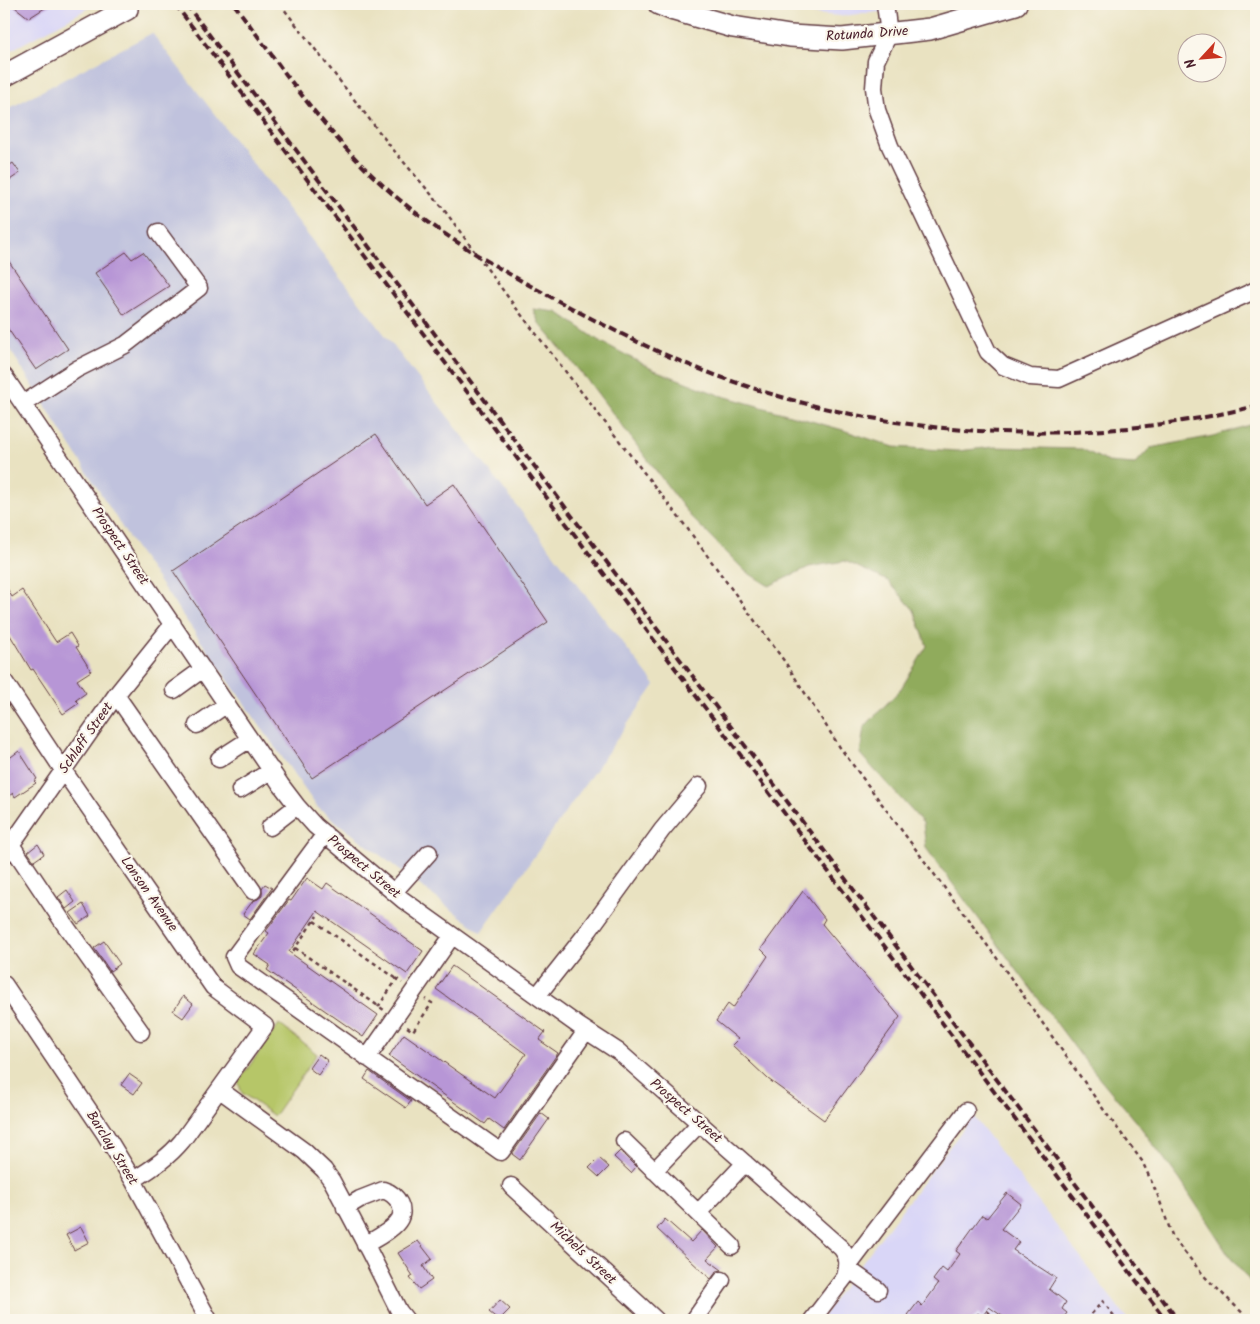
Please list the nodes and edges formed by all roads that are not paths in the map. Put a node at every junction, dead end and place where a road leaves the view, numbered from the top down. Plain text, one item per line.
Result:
1 (658, 4) edge
2 (886, 4) edge
3 (1016, 4) edge
4 (127, 10) dead end
5 (889, 34) junction
6 (4, 76) edge
7 (158, 232) dead end
8 (1256, 290) edge
9 (4, 376) edge
10 (23, 404) junction
11 (173, 624) junction
12 (203, 669) junction
13 (4, 681) edge
14 (174, 690) dead end
15 (116, 695) junction
16 (227, 704) junction
17 (197, 725) dead end
18 (250, 739) junction
19 (219, 759) dead end
20 (63, 770) junction
21 (272, 770) junction
22 (699, 786) dead end
23 (240, 790) dead end
24 (297, 806) junction
25 (270, 827) dead end
26 (325, 834) junction
27 (6, 845) edge
28 (429, 853) dead end
29 (253, 891) dead end
30 (394, 892) junction
31 (452, 936) junction
32 (4, 984) edge
33 (537, 996) junction
34 (586, 1031) junction
35 (141, 1032) dead end
36 (367, 1058) junction
37 (220, 1090) junction
38 (966, 1111) dead end
39 (700, 1124) junction
40 (624, 1141) dead end
41 (745, 1163) junction
42 (654, 1171) junction
43 (133, 1180) junction
44 (511, 1186) dead end
45 (345, 1208) junction
46 (698, 1213) junction
47 (365, 1244) junction
48 (732, 1246) dead end
49 (848, 1268) junction
50 (722, 1280) dead end
51 (878, 1290) dead end
52 (209, 1320) edge
53 (406, 1320) edge
54 (656, 1320) edge
55 (694, 1320) edge
56 (812, 1320) edge

1 - 5 main road, Rotunda Drive
2 - 5 street
3 - 5 main road, Rotunda Drive
4 - 6 main road
5 - 8 street
7 - 10 street
9 - 10 street, Prospect Street
10 - 11 street, Prospect Street
11 - 12 street, Prospect Street
11 - 15 street, Schlaff Street
12 - 14 street
12 - 16 street, Prospect Street
13 - 20 street, Lanson Avenue
15 - 20 street, Schlaff Street
15 - 29 street
16 - 17 street
16 - 18 street, Prospect Street
18 - 19 street
18 - 21 street, Prospect Street
20 - 27 street, Schlaff Street
20 - 37 street, Lanson Avenue
21 - 23 street
21 - 24 street, Prospect Street
22 - 33 street
24 - 25 street
24 - 26 street, Prospect Street
26 - 30 street, Prospect Street
26 - 36 street
27 - 35 street
28 - 30 street
30 - 31 street, Prospect Street
31 - 33 street, Prospect Street
31 - 36 street
32 - 43 street, Barclay Street
33 - 34 street, Prospect Street
34 - 36 street
34 - 39 street, Prospect Street
37 - 43 street, Lanson Avenue
37 - 45 street
38 - 49 street
39 - 41 street, Prospect Street
39 - 42 street
40 - 42 street
41 - 46 street
41 - 49 street, Prospect Street
42 - 46 street
43 - 52 street, Barclay Street
44 - 54 street, Michels Street
45 - 47 street
45 - 47 street
46 - 48 street
47 - 53 street
49 - 51 street
49 - 56 street
50 - 55 street

